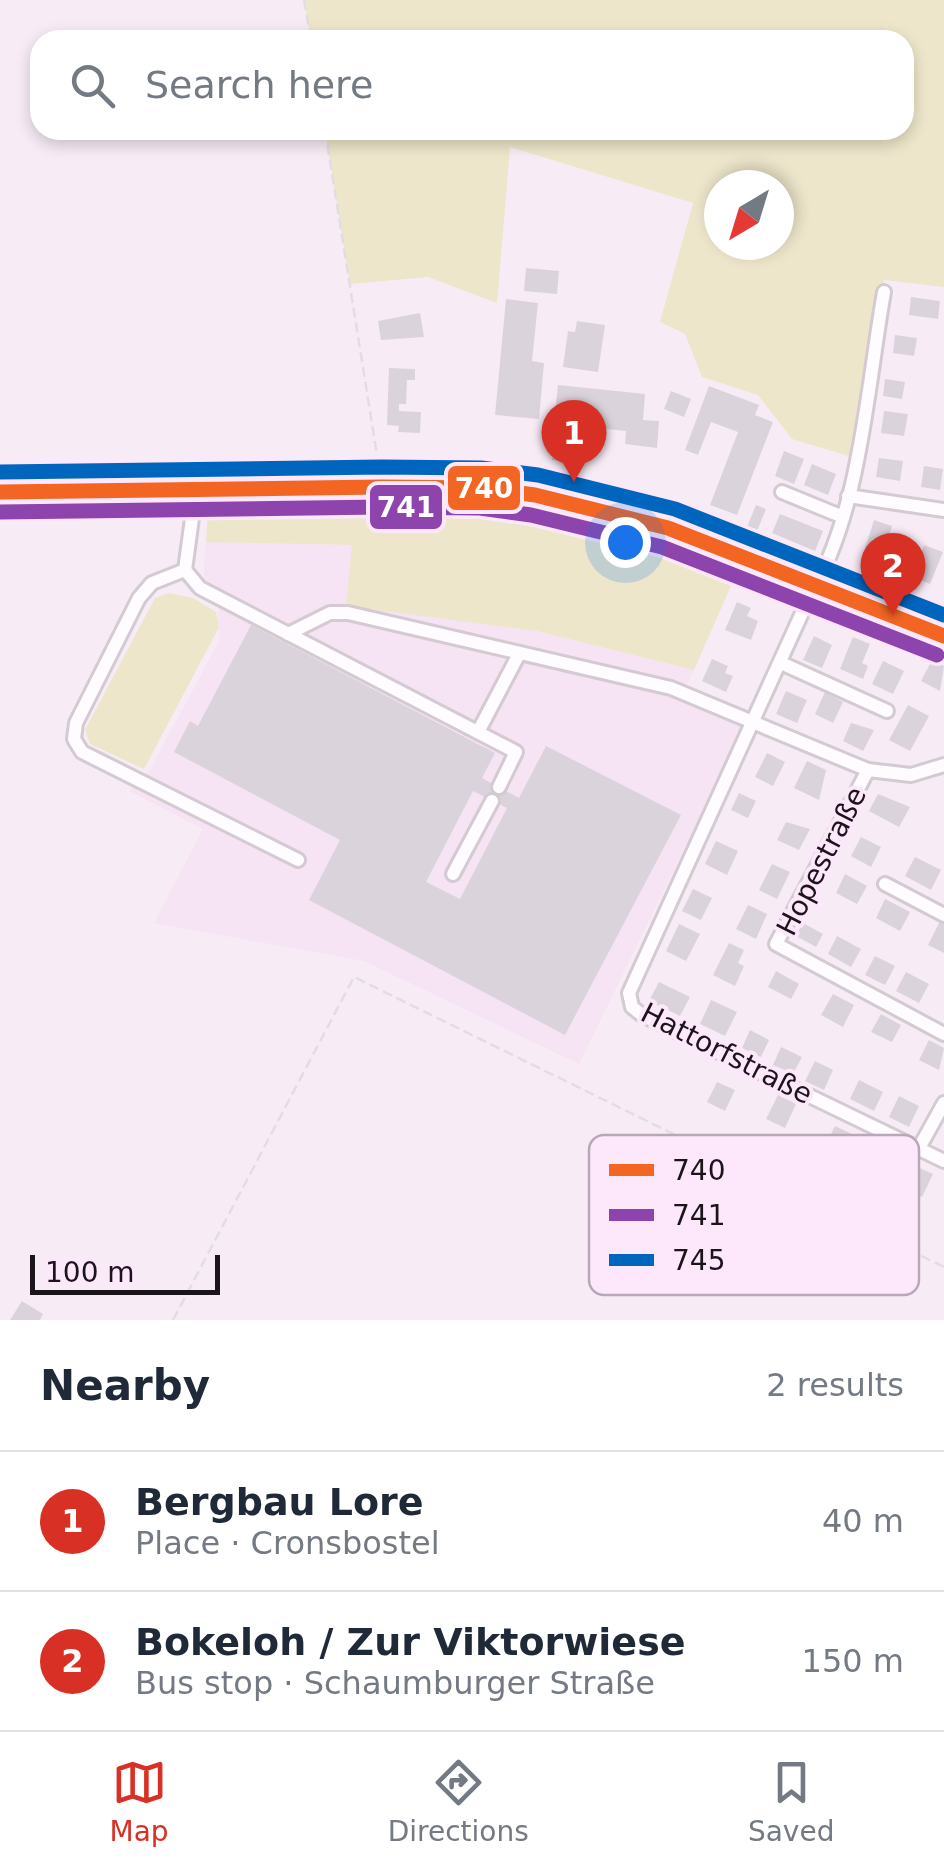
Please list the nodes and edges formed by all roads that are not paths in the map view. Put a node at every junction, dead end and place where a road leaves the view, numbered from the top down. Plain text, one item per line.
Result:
1 (884, 292) dead end
2 (196, 490) junction
3 (0, 492) edge
4 (782, 492) dead end
5 (848, 496) junction
6 (944, 511) edge
7 (843, 517) junction
8 (185, 570) junction
9 (817, 586) junction
10 (288, 634) junction
11 (944, 636) edge
12 (519, 654) junction
13 (781, 664) junction
14 (887, 711) dead end
15 (755, 722) junction
16 (478, 732) junction
17 (944, 765) edge
18 (868, 770) junction
19 (499, 787) dead end
20 (492, 800) dead end
21 (298, 860) dead end
22 (452, 874) dead end
23 (886, 884) dead end
24 (944, 915) edge
25 (944, 1034) edge
26 (944, 1102) edge
27 (893, 1135) edge
28 (919, 1148) joint
29 (944, 1161) edge

1 - 5 street, Hattorfstraße
2 - 3 street
2 - 8 street
2 - 9 street
4 - 7 street
5 - 6 street
5 - 7 street, Hattorfstraße
7 - 9 street, Hattorfstraße
8 - 10 street
8 - 21 street
9 - 11 street
9 - 13 street, Hattorfstraße
10 - 12 street
10 - 16 street
12 - 15 street
12 - 16 street
13 - 14 street
13 - 15 street, Hattorfstraße
15 - 18 street
15 - 27 street, Hattorfstraße
16 - 19 street
17 - 18 street
18 - 25 street, Hopestraße
20 - 22 street
23 - 24 street
26 - 28 street
28 - 29 street, Hattorfstraße

